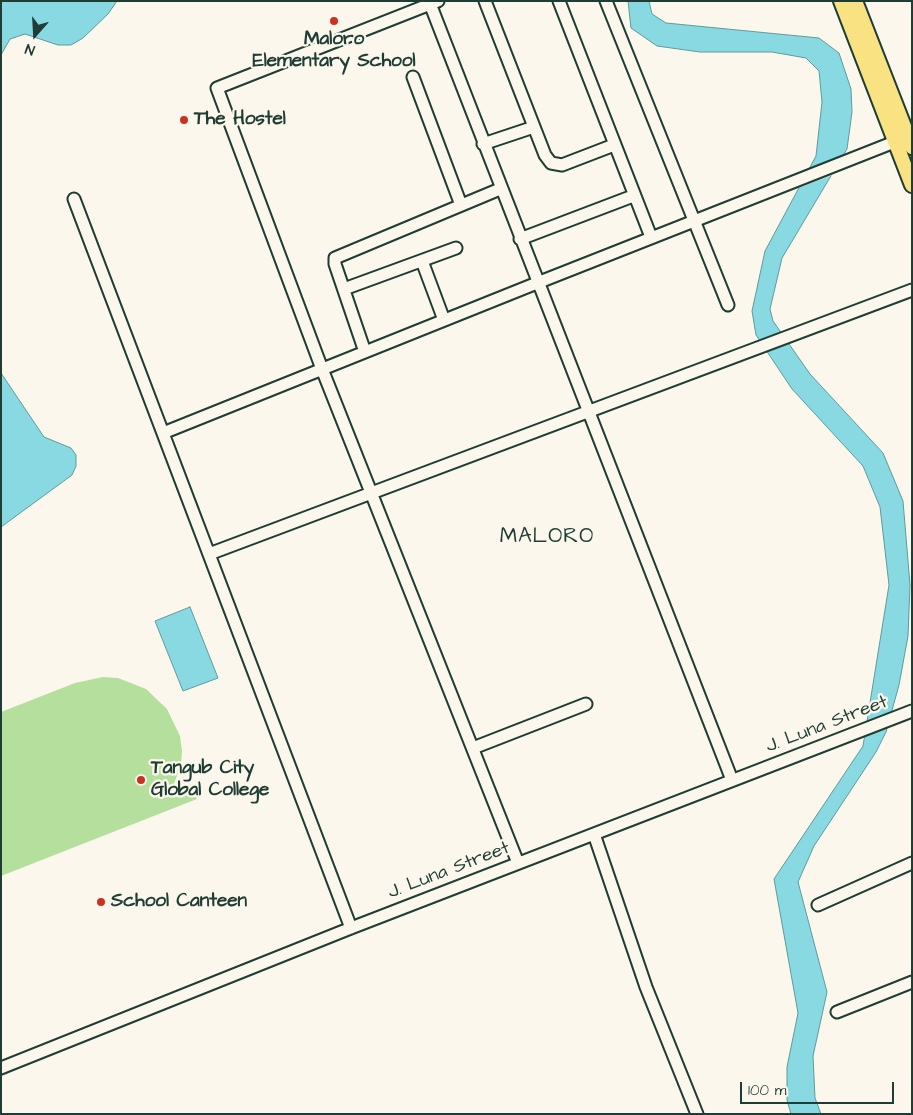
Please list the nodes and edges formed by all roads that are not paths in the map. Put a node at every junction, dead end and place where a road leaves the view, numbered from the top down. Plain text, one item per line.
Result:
1 (485, 1) edge
2 (560, 1) edge
3 (606, 1) edge
4 (841, 1) edge
5 (432, 2) edge
6 (854, 10) edge
7 (413, 77) dead end
8 (534, 127) junction
9 (907, 141) edge
10 (483, 144) junction
11 (614, 145) junction
12 (912, 185) edge
13 (500, 189) junction
14 (633, 196) junction
15 (74, 200) dead end
16 (461, 205) junction
17 (695, 220) junction
18 (651, 237) junction
19 (520, 239) junction
20 (456, 248) dead end
21 (422, 261) junction
22 (537, 282) junction
23 (344, 289) junction
24 (912, 290) edge
25 (728, 305) dead end
26 (444, 320) junction
27 (365, 352) junction
28 (322, 369) junction
29 (589, 412) junction
30 (163, 433) junction
31 (372, 493) junction
32 (208, 554) junction
33 (586, 704) dead end
34 (912, 711) edge
35 (473, 748) junction
36 (732, 780) junction
37 (594, 834) junction
38 (518, 863) junction
39 (912, 863) edge
40 (818, 904) dead end
41 (351, 928) junction
42 (912, 982) edge
43 (837, 1012) dead end
44 (1, 1068) edge
45 (697, 1114) edge

1 - 8 street
2 - 11 street
3 - 17 street
4 - 6 main road
5 - 10 street
5 - 28 street
6 - 9 main road
7 - 16 street
8 - 10 street
8 - 11 street
9 - 12 main road
9 - 17 street
10 - 13 street
11 - 14 street
13 - 16 street
13 - 19 street
14 - 18 street
14 - 19 street
15 - 30 street
16 - 23 street
17 - 18 street
17 - 25 street
18 - 22 street
19 - 22 street
20 - 21 street
21 - 23 street
21 - 26 street
22 - 26 street
22 - 29 street
23 - 27 street
24 - 29 street
26 - 27 street
27 - 28 street
28 - 30 street
28 - 31 street
29 - 31 street
29 - 36 street
30 - 32 street
31 - 32 street
31 - 35 street
32 - 41 street
33 - 35 street
34 - 36 street, J. Luna Street
35 - 38 street
36 - 37 street, J. Luna Street
37 - 38 street, J. Luna Street
37 - 45 street
38 - 41 street, J. Luna Street
39 - 40 street
41 - 44 street, J. Luna Street
42 - 43 street

